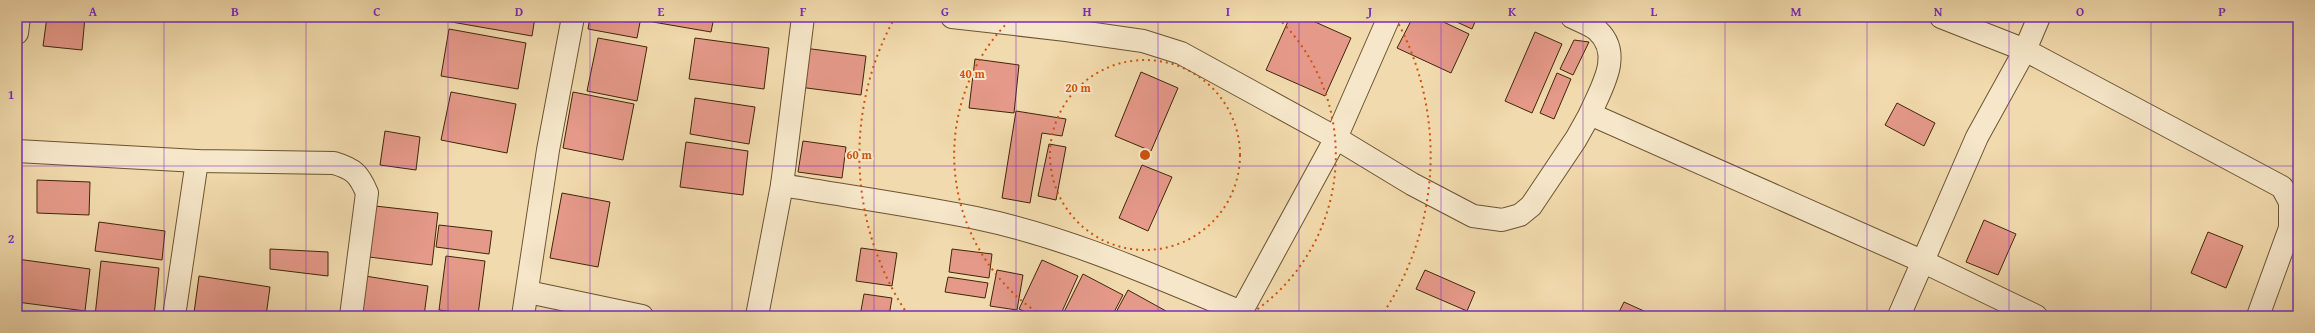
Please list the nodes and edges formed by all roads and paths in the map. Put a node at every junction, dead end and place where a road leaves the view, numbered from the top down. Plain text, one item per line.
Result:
1 (19, 17) edge
2 (573, 17) edge
3 (803, 17) edge
4 (952, 17) edge
5 (1389, 17) edge
6 (1572, 17) edge
7 (1942, 17) edge
8 (2040, 17) edge
9 (1067, 23) edge
10 (17, 33) edge
11 (2025, 50) junction
12 (1590, 114) junction
13 (1336, 138) junction
14 (17, 151) edge
15 (197, 161) junction
16 (782, 185) junction
17 (1924, 262) junction
18 (528, 292) junction
19 (1240, 314) edge
20 (174, 316) edge
21 (351, 316) edge
22 (523, 316) edge
23 (642, 316) edge
24 (757, 316) edge
25 (1899, 316) edge
26 (2036, 316) edge
27 (2258, 316) edge

1 - 10 street
2 - 18 street
3 - 16 street
4 - 9 street
5 - 13 street
6 - 12 street
7 - 11 street
8 - 11 street
9 - 13 street
11 - 17 street
11 - 27 street
12 - 13 street
12 - 17 street
13 - 19 street
14 - 15 street
15 - 20 street
15 - 21 street
16 - 19 street
16 - 24 street
17 - 25 street
17 - 26 street
18 - 22 street
18 - 23 street

